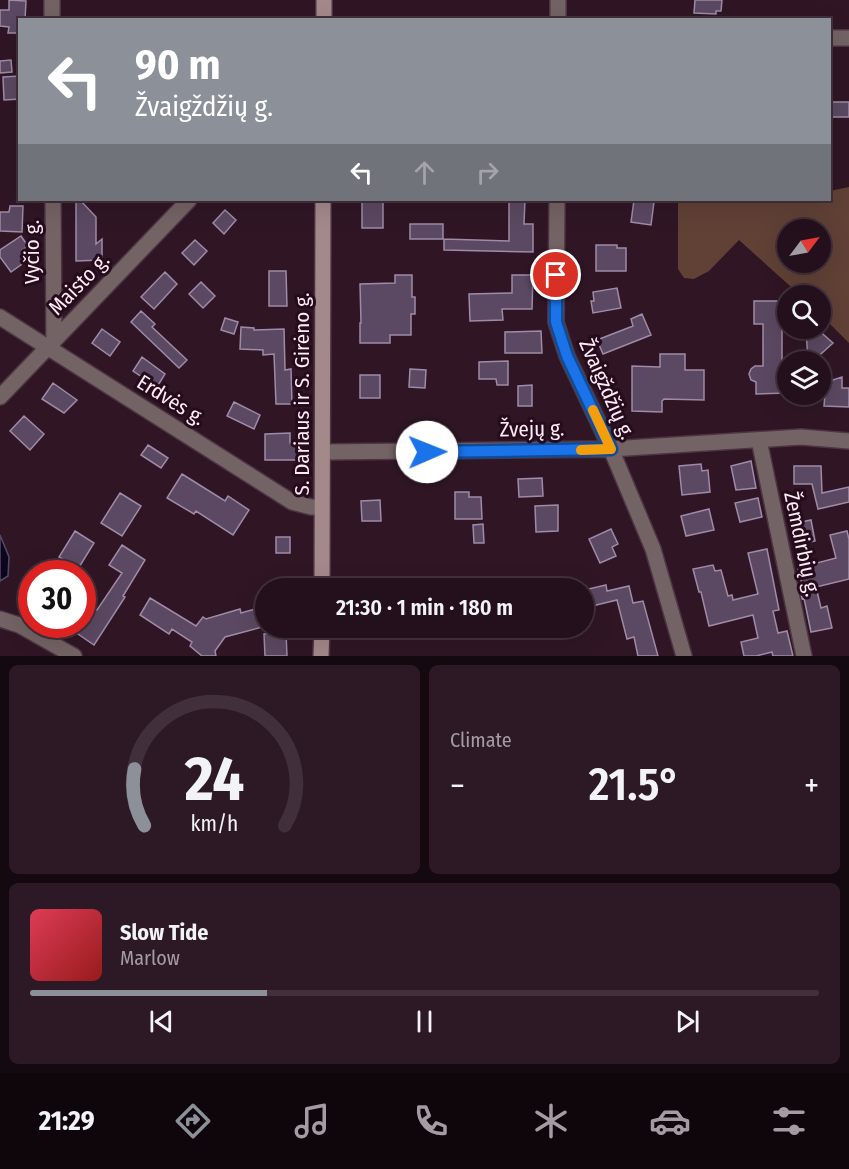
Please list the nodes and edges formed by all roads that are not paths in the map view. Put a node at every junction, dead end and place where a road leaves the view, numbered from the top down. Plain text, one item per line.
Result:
1 (52, 0) edge
2 (324, 0) edge
3 (558, 0) edge
4 (52, 18) edge
5 (324, 18) edge
6 (558, 18) edge
7 (831, 38) edge
8 (849, 38) edge
9 (53, 201) edge
10 (188, 201) edge
11 (323, 201) edge
12 (557, 201) edge
13 (0, 316) edge
14 (51, 344) junction
15 (0, 397) edge
16 (759, 440) junction
17 (849, 441) edge
18 (611, 449) junction
19 (323, 452) junction
20 (322, 507) junction
21 (322, 578) edge
22 (0, 619) edge
23 (321, 638) edge
24 (74, 656) edge
25 (321, 656) edge
26 (684, 656) edge
27 (804, 656) edge

1 - 4 street
2 - 5 street
3 - 6 street
7 - 8 street
9 - 14 street, Vyčio g.
10 - 14 street, Maisto g.
11 - 19 street, S. Dariaus ir S. Girėno g.
12 - 18 street, Žvaigždžių g.
13 - 14 street, Erdvės g.
14 - 15 street, Maisto g.
14 - 20 street, Erdvės g.
16 - 17 street, Žvejų g.
16 - 18 street, Žvejų g.
16 - 27 street, Žemdirbių g.
18 - 19 street, Žvejų g.
18 - 26 street, Žvaigždžių g.
19 - 20 street, S. Dariaus ir S. Girėno g.
20 - 21 street, S. Dariaus ir S. Girėno g.
22 - 24 street
23 - 25 street

